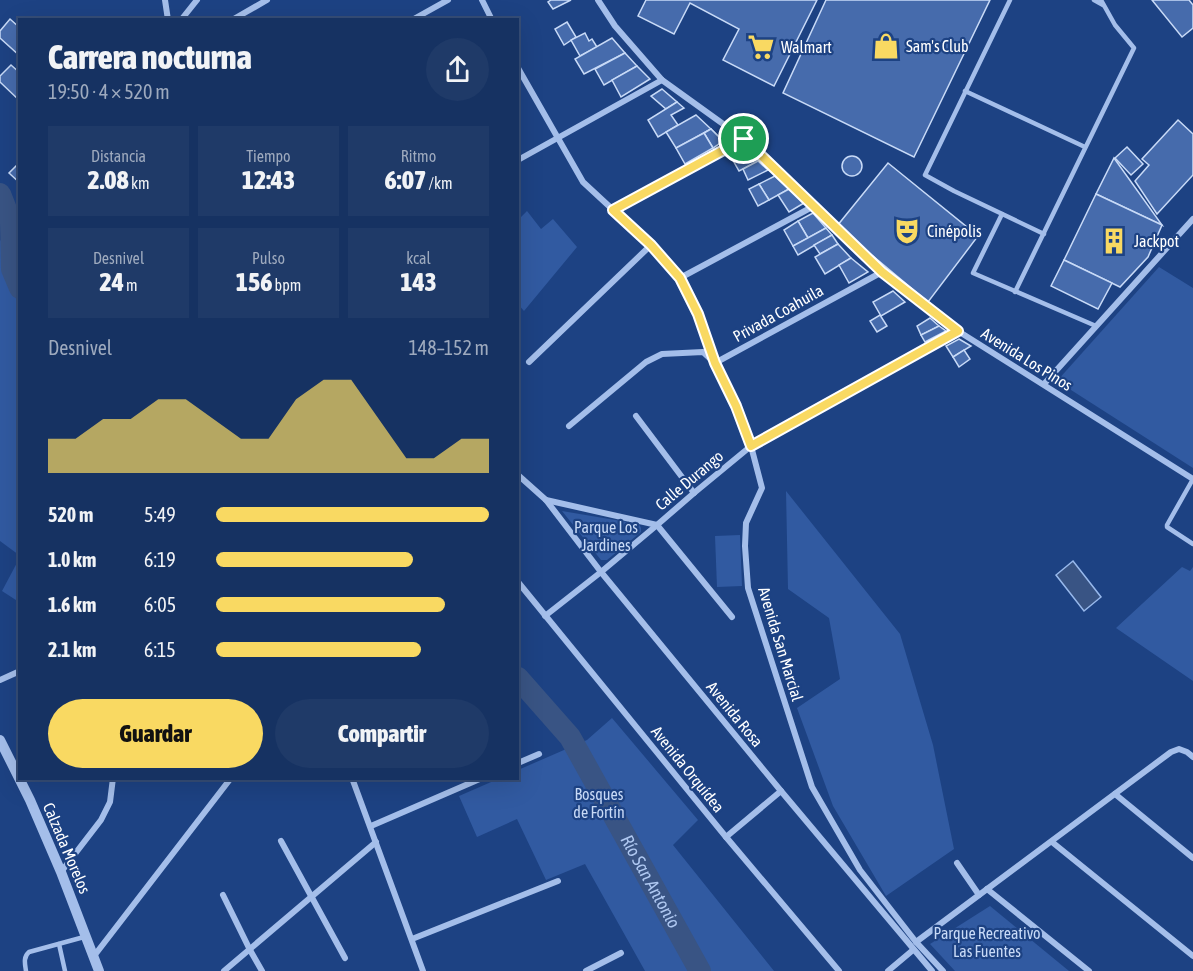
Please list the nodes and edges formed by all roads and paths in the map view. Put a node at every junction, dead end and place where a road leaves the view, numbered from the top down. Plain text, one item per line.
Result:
1 (165, 0) edge
2 (197, 0) edge
3 (267, 0) edge
4 (448, 0) edge
5 (482, 0) edge
6 (598, 0) edge
7 (1010, 0) edge
8 (1094, 0) edge
9 (1102, 2) edge
10 (168, 18) edge
11 (184, 18) edge
12 (236, 18) edge
13 (416, 18) edge
14 (491, 18) edge
15 (519, 70) edge
16 (662, 80) junction
17 (965, 91) junction
18 (558, 138) junction
19 (744, 139) junction
20 (1085, 147) junction
21 (519, 159) edge
22 (814, 206) junction
23 (613, 210) junction
24 (1002, 214) junction
25 (1193, 219) edge
26 (1044, 234) junction
27 (651, 245) junction
28 (882, 272) junction
29 (680, 278) junction
30 (1015, 292) junction
31 (1096, 327) junction
32 (958, 331) junction
33 (529, 362) dead end
34 (715, 363) junction
35 (1044, 384) junction
36 (636, 416) dead end
37 (569, 426) dead end
38 (751, 446) junction
39 (519, 476) edge
40 (1193, 479) edge
41 (694, 493) junction
42 (546, 500) junction
43 (657, 525) junction
44 (1193, 544) edge
45 (602, 572) junction
46 (519, 583) edge
47 (545, 616) junction
48 (732, 617) dead end
49 (18, 672) edge
50 (0, 680) edge
51 (0, 740) edge
52 (539, 754) dead end
53 (1193, 757) edge
54 (519, 763) edge
55 (18, 776) edge
56 (20, 780) edge
57 (113, 780) edge
58 (229, 780) edge
59 (353, 780) edge
60 (477, 780) edge
61 (781, 791) junction
62 (1115, 794) junction
63 (370, 826) junction
64 (726, 837) junction
65 (281, 841) dead end
66 (376, 842) junction
67 (1052, 842) junction
68 (1193, 858) edge
69 (957, 863) dead end
70 (61, 872) junction
71 (558, 880) dead end
72 (987, 889) junction
73 (223, 895) dead end
74 (979, 895) junction
75 (312, 896) junction
76 (87, 936) junction
77 (412, 939) junction
78 (916, 942) junction
79 (59, 944) junction
80 (250, 950) junction
81 (913, 950) junction
82 (621, 952) dead end
83 (94, 956) junction
84 (1193, 956) edge
85 (345, 958) dead end
86 (26, 971) edge
87 (65, 971) edge
88 (98, 971) edge
89 (224, 971) edge
90 (261, 971) edge
91 (423, 971) edge
92 (586, 971) edge
93 (839, 971) edge
94 (888, 971) edge
95 (932, 971) edge
96 (943, 971) edge
97 (1089, 971) edge

1 - 10 street
2 - 11 street
3 - 12 street
4 - 13 street
5 - 14 street
6 - 16 street, Avenida Los Pinos
7 - 17 lane
8 - 9 lane
9 - 20 lane
15 - 18 street, Avenida San Marcial
16 - 18 street
16 - 19 street, Avenida Los Pinos
17 - 20 lane
17 - 24 lane
18 - 21 street
18 - 23 street, Avenida San Marcial
19 - 22 street, Avenida Los Pinos
19 - 23 street
20 - 26 lane
22 - 28 street, Avenida Los Pinos
22 - 29 street
23 - 27 street, Avenida San Marcial
24 - 26 lane
24 - 30 lane
25 - 31 street
26 - 30 lane
27 - 29 street, Avenida San Marcial
27 - 33 street
28 - 32 street, Avenida Los Pinos
28 - 34 street, Privada Coahuila
29 - 34 street, Avenida San Marcial
30 - 31 lane
31 - 35 street
32 - 35 street, Avenida Los Pinos
32 - 38 street, Calle Durango
34 - 37 street
34 - 38 street, Avenida San Marcial
35 - 40 street, Avenida Los Pinos
36 - 41 street
38 - 41 street, Calle Durango
38 - 78 street, Avenida San Marcial
39 - 42 street, Avenida Rosa
40 - 44 lane
41 - 43 street, Calle Durango
42 - 43 street
42 - 45 street, Avenida Rosa
43 - 45 street, Calle Durango
43 - 48 street
45 - 47 street, Calle Durango
45 - 61 street, Avenida Rosa
46 - 47 street, Avenida Orquídea
47 - 64 street, Avenida Orquídea
49 - 50 street
51 - 55 street, Calzada Morelos
52 - 54 street
53 - 62 street
56 - 70 street, Calzada Morelos
57 - 70 street
58 - 83 street
59 - 63 street
60 - 63 street
61 - 64 street
61 - 81 street, Avenida Rosa
62 - 67 street
62 - 68 street
63 - 66 street
64 - 93 street, Avenida Orquídea
65 - 75 street
66 - 75 street
66 - 77 street
67 - 72 street
67 - 84 street
69 - 74 street
70 - 76 street, Calzada Morelos
71 - 77 street
72 - 74 street
72 - 97 street
73 - 80 street
74 - 78 street
75 - 80 street
75 - 85 street
76 - 79 lane
76 - 83 street, Calzada Morelos
77 - 91 street
78 - 96 street, Avenida San Marcial
79 - 86 lane
79 - 87 lane
80 - 89 street
80 - 90 street
81 - 94 street
81 - 95 street, Avenida Rosa
82 - 92 street
83 - 88 street, Calzada Morelos

